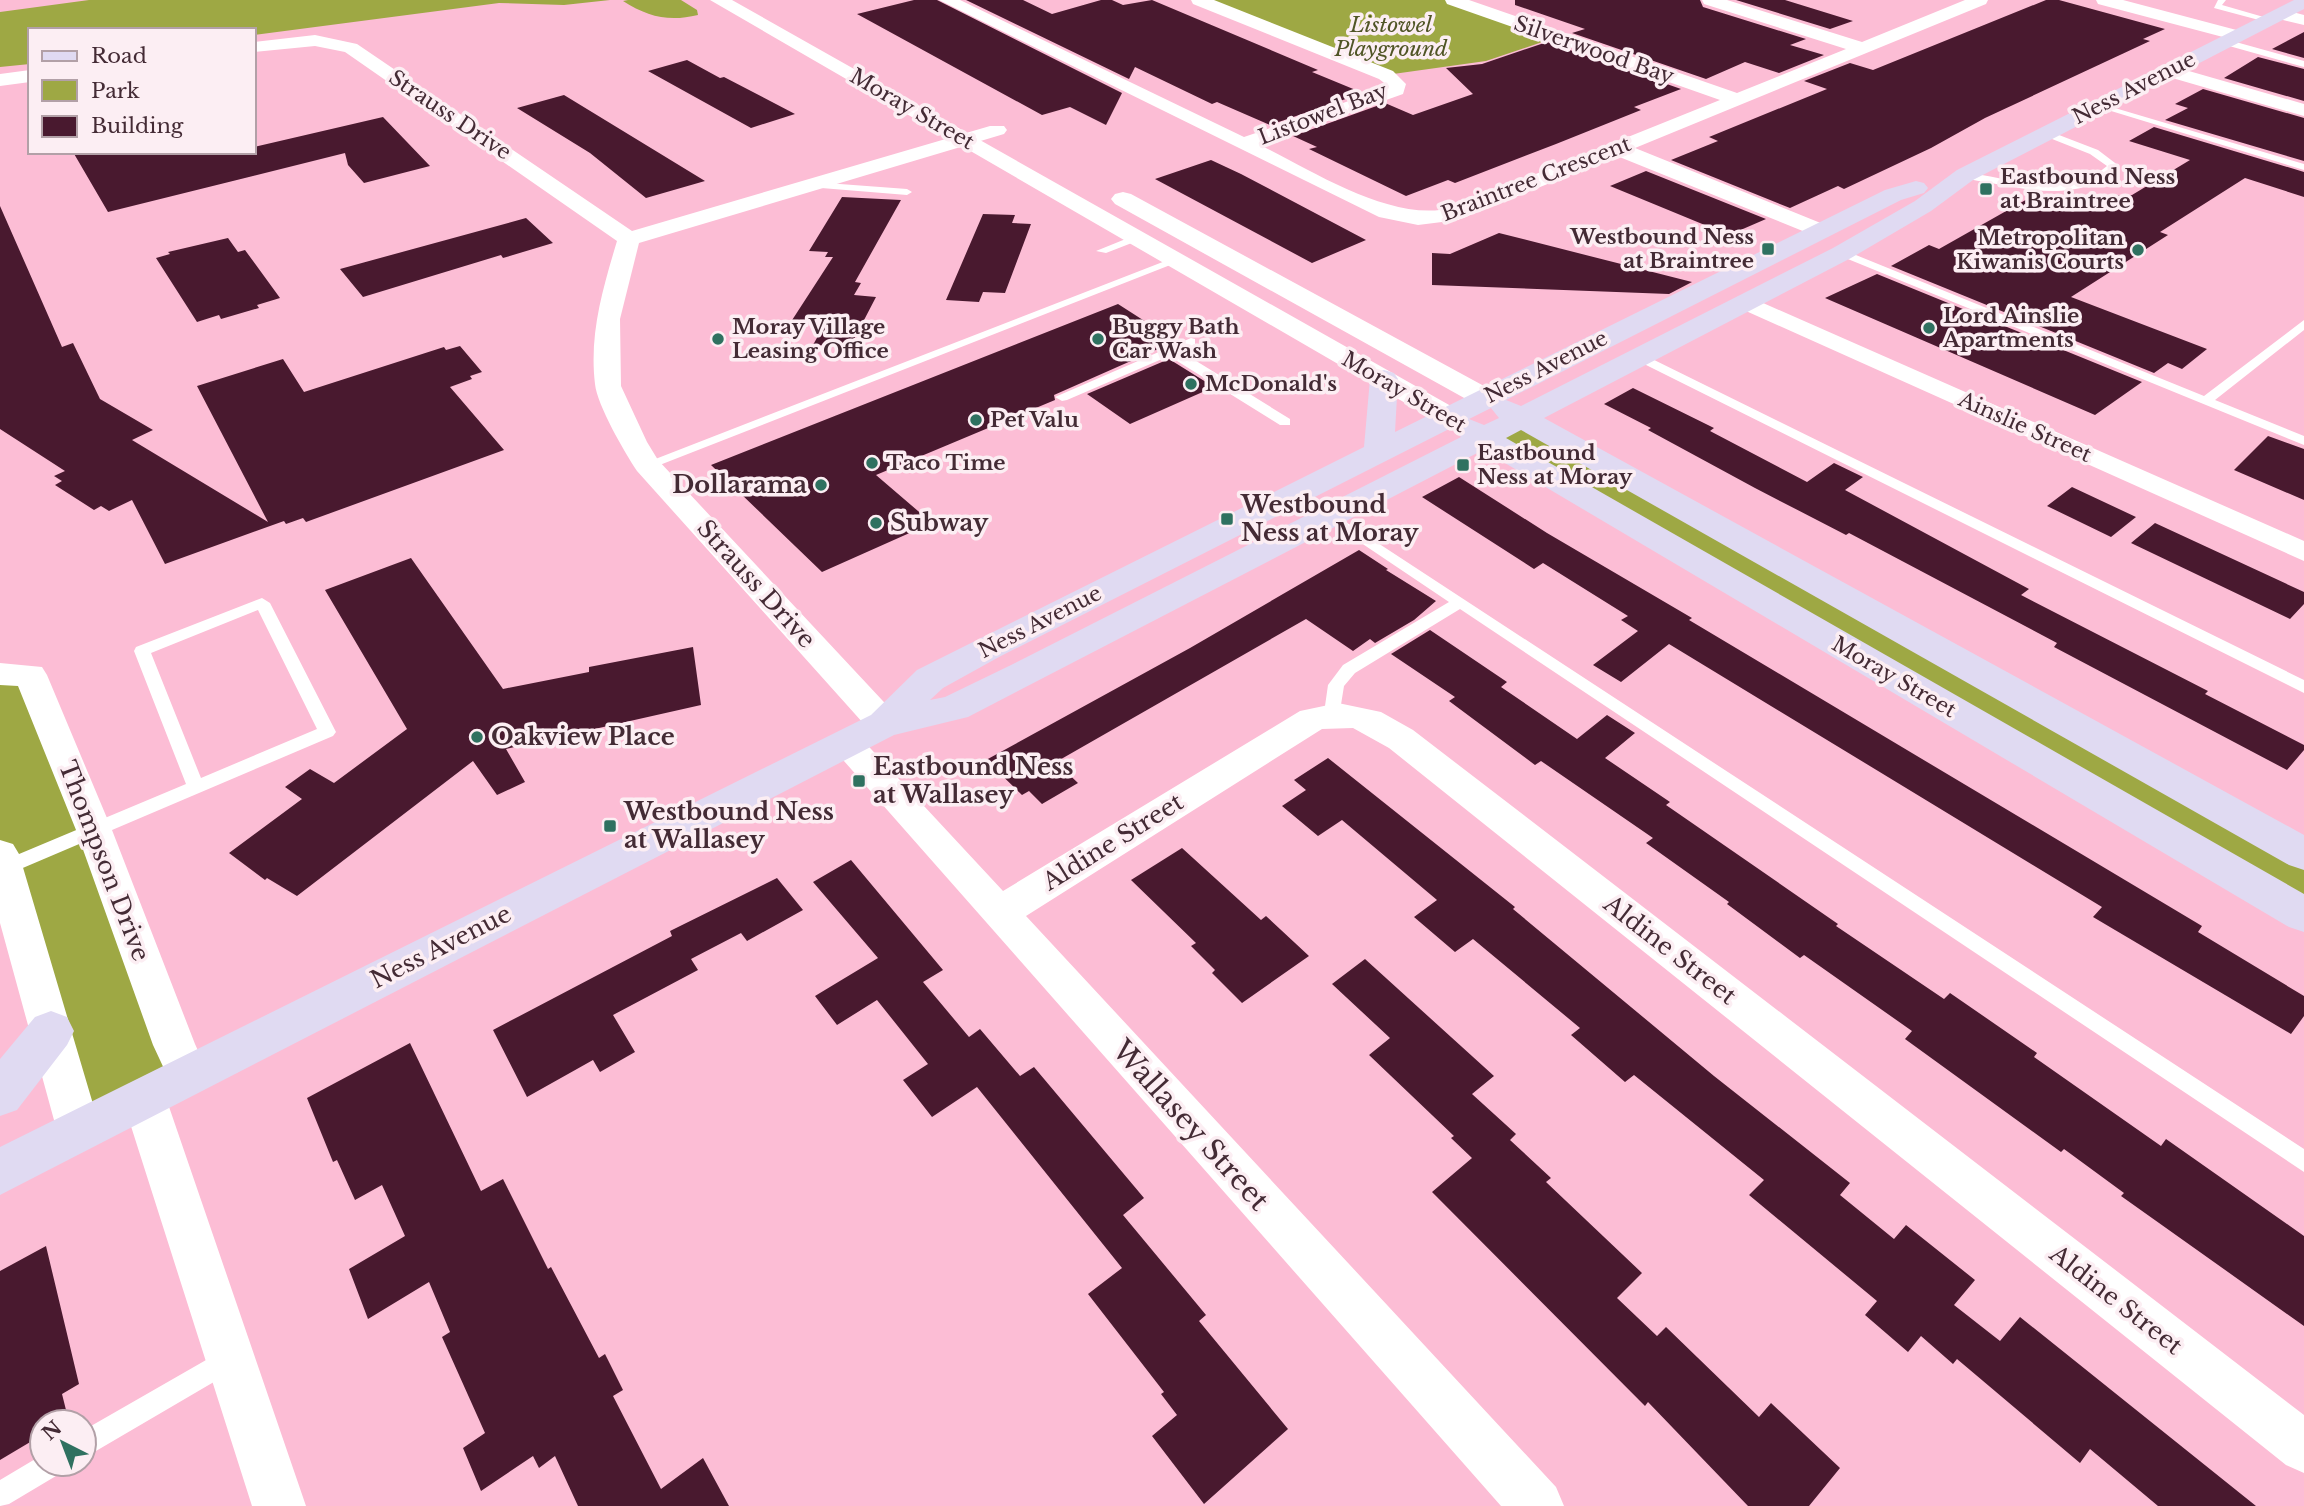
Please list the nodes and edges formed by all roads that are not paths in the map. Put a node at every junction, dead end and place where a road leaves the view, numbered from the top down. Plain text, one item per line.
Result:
1 (719, 0) edge
2 (947, 0) edge
3 (1199, 0) edge
4 (1453, 0) edge
5 (1710, 0) edge
6 (1980, 0) edge
7 (2222, 0) edge
8 (2115, 1) edge
9 (2304, 2) edge
10 (2275, 17) junction
11 (2304, 20) edge
12 (2231, 39) junction
13 (256, 47) edge
14 (1862, 48) junction
15 (2304, 64) edge
16 (2168, 71) junction
17 (28, 76) edge
18 (0, 80) edge
19 (1736, 99) junction
20 (2101, 104) junction
21 (2304, 110) edge
22 (969, 128) junction
23 (2046, 133) junction
24 (1020, 142) dead end
25 (1243, 144) junction
26 (1616, 148) junction
27 (2304, 167) edge
28 (1965, 175) junction
29 (813, 185) junction
30 (1101, 187) dead end
31 (907, 192) dead end
32 (1820, 231) junction
33 (1138, 237) junction
34 (629, 239) junction
35 (1102, 251) dead end
36 (1842, 253) junction
37 (1177, 260) junction
38 (1745, 302) junction
39 (2304, 324) edge
40 (1191, 342) dead end
41 (1170, 351) junction
42 (1640, 357) junction
43 (1384, 379) junction
44 (1062, 397) dead end
45 (1485, 398) junction
46 (2205, 401) junction
47 (1448, 416) junction
48 (1522, 418) junction
49 (1285, 422) dead end
50 (1482, 438) junction
51 (2304, 441) edge
52 (1379, 451) junction
53 (647, 465) junction
54 (1329, 515) junction
55 (2304, 552) edge
56 (1459, 603) junction
57 (0, 674) edge
58 (2304, 687) edge
59 (1333, 713) junction
60 (884, 724) junction
61 (846, 744) junction
62 (196, 786) junction
63 (94, 830) junction
64 (2304, 854) edge
65 (2, 861) edge
66 (999, 913) junction
67 (2304, 915) edge
68 (51, 1031) junction
69 (188, 1075) junction
70 (0, 1095) edge
71 (144, 1098) junction
72 (79, 1131) junction
73 (2304, 1163) edge
74 (0, 1172) edge
75 (230, 1358) junction
76 (98, 1437) edge
77 (2304, 1447) edge
78 (29, 1478) edge
79 (0, 1495) edge
80 (279, 1506) edge
81 (1537, 1506) edge

1 - 22 street, Moray Street
2 - 25 street, Braintree Crescent
3 - 25 street, Listowel Bay
4 - 19 street, Silverwood Bay
5 - 14 street
6 - 14 street, Braintree Crescent
7 - 10 lane
8 - 12 street
9 - 10 main road, Ness Avenue
10 - 11 street
10 - 12 main road, Ness Avenue
12 - 15 lane
12 - 16 main road, Ness Avenue
13 - 34 street, Strauss Drive
14 - 19 street, Braintree Crescent
16 - 20 main road, Ness Avenue
16 - 21 street
17 - 18 street
19 - 26 street, Braintree Crescent
20 - 23 main road, Ness Avenue
20 - 27 lane
22 - 24 street, Moray Street
22 - 29 street
22 - 33 street, Moray Street
23 - 28 main road, Ness Avenue
23 - 28 lane
25 - 26 street, Braintree Crescent
26 - 32 street
28 - 32 main road, Ness Avenue
28 - 36 main road, Ness Avenue
29 - 31 lane
29 - 34 street
30 - 45 street, Moray Street
32 - 45 main road, Ness Avenue
33 - 35 lane
33 - 37 street, Moray Street
34 - 53 street, Strauss Drive
36 - 38 main road, Ness Avenue
36 - 46 lane
37 - 43 street, Moray Street
37 - 53 lane
38 - 42 main road, Ness Avenue
38 - 55 street, Ainslie Street
39 - 46 lane
40 - 41 lane
41 - 44 lane
41 - 49 lane
42 - 48 main road, Ness Avenue
42 - 58 lane
43 - 47 street, Moray Street
43 - 52 main road
45 - 47 main road, Ness Avenue
45 - 48 main road, Moray Street
46 - 51 lane
47 - 50 main road, Moray Street
47 - 52 main road, Ness Avenue
48 - 50 main road, Ness Avenue
48 - 64 main road, Moray Street
50 - 54 main road, Ness Avenue
50 - 67 main road, Moray Street
52 - 60 main road, Ness Avenue
53 - 60 street, Strauss Drive
54 - 56 lane
54 - 60 main road, Ness Avenue
56 - 59 lane
56 - 73 lane
57 - 63 street, Thompson Drive
59 - 66 street, Aldine Street
59 - 77 street, Aldine Street
60 - 61 main road, Ness Avenue
61 - 66 street, Wallasey Street
61 - 69 main road, Ness Avenue
62 - 62 lane
62 - 63 lane
63 - 65 lane
63 - 69 street, Thompson Drive
65 - 68 street
66 - 81 street, Wallasey Street
68 - 70 main road
68 - 72 street
69 - 71 main road, Ness Avenue
71 - 72 main road, Ness Avenue
71 - 75 street
72 - 74 main road, Ness Avenue
75 - 76 lane
75 - 80 street
78 - 79 lane

